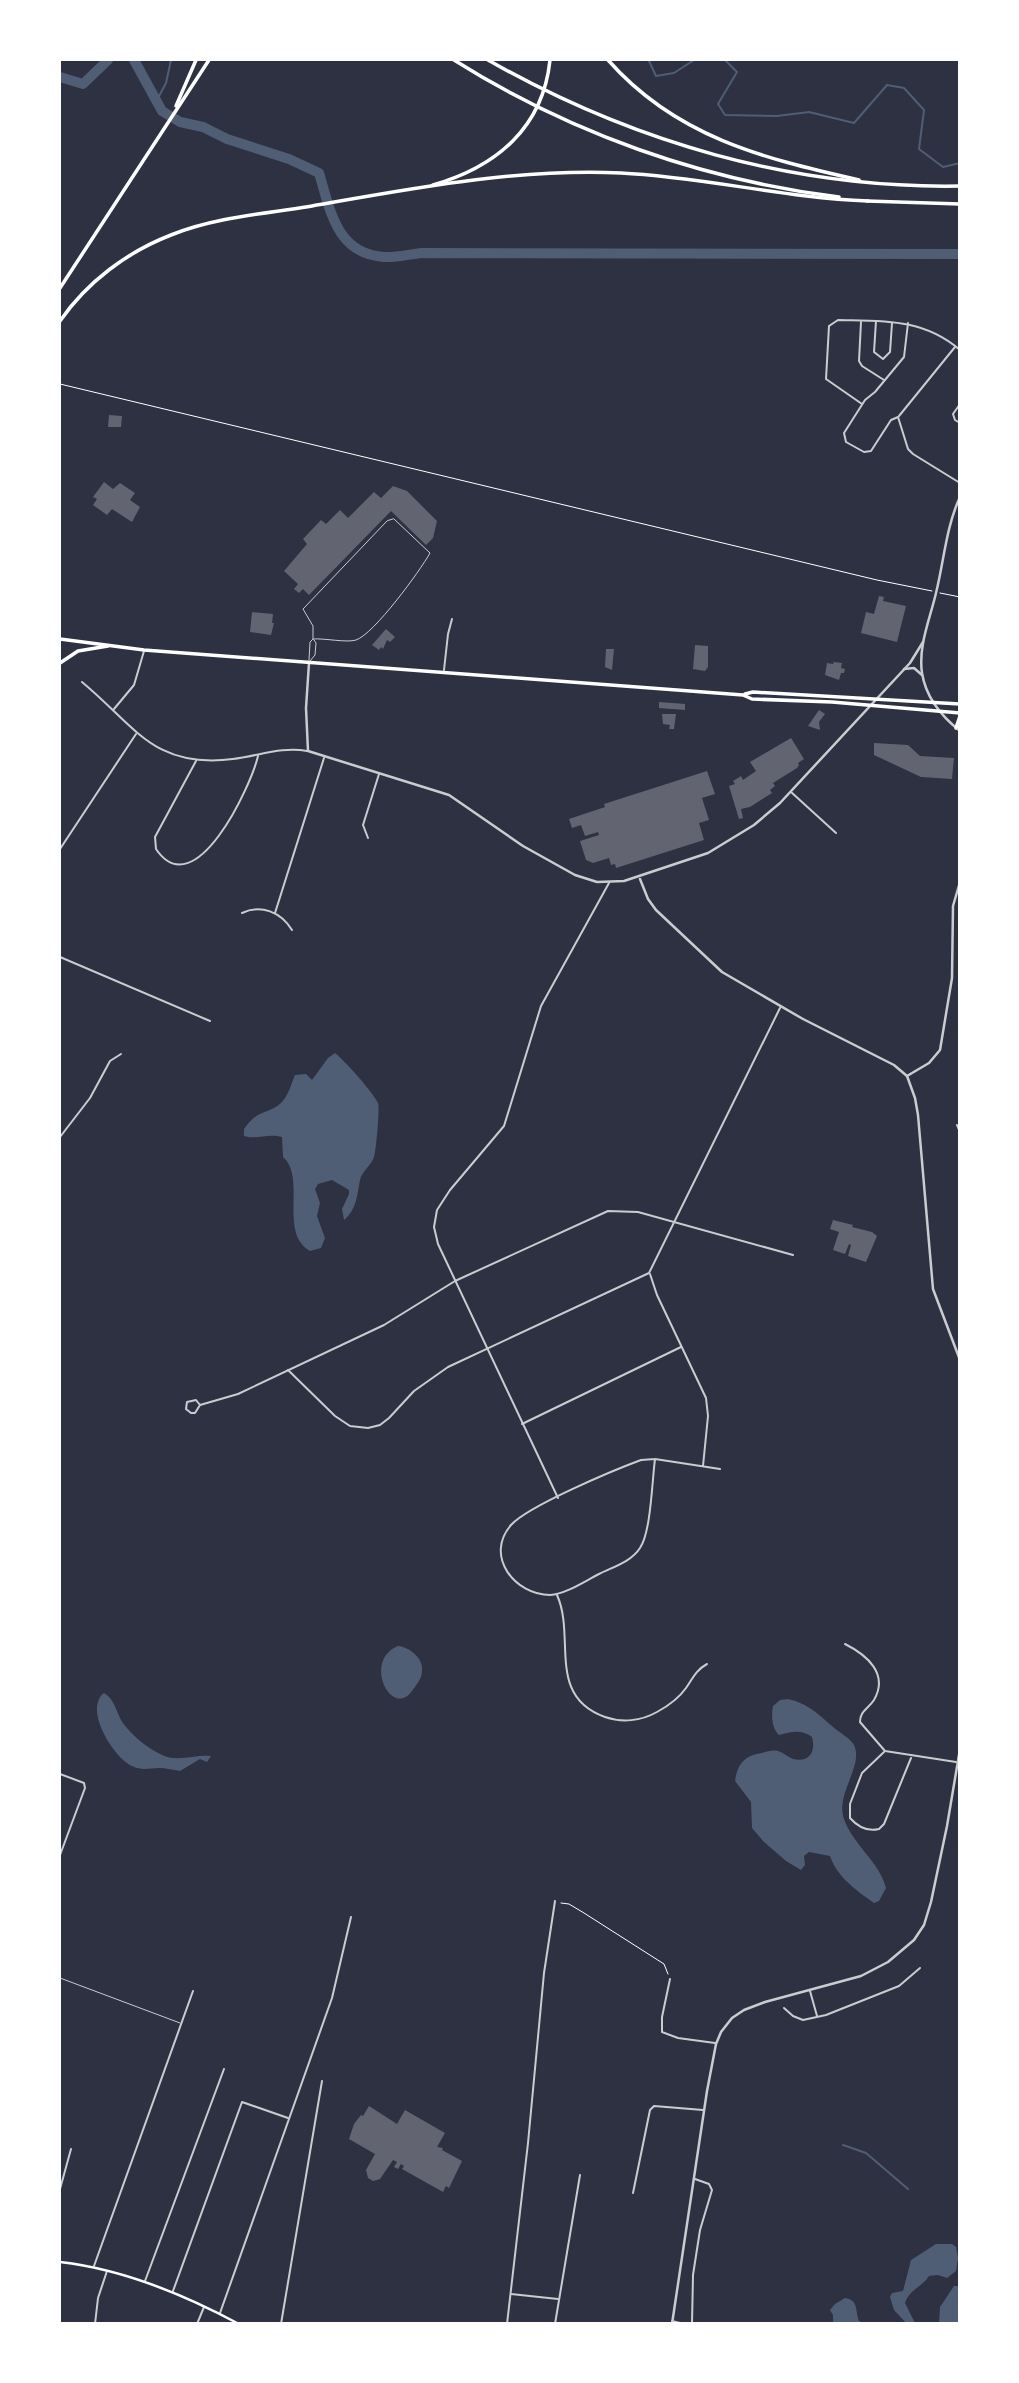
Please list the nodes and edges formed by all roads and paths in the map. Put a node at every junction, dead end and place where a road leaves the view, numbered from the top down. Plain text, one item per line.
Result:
1 (196, 60) edge
2 (209, 60) edge
3 (454, 60) edge
4 (488, 60) edge
5 (550, 60) edge
6 (608, 60) edge
7 (174, 111) junction
8 (878, 184) junction
9 (960, 186) edge
10 (421, 188) junction
11 (868, 201) junction
12 (960, 204) edge
13 (60, 288) edge
14 (861, 320) junction
15 (60, 321) edge
16 (876, 321) junction
17 (892, 322) junction
18 (908, 323) junction
19 (955, 346) junction
20 (960, 349) edge
21 (884, 380) junction
22 (60, 384) edge
23 (863, 404) junction
24 (960, 404) edge
25 (898, 416) junction
26 (960, 423) edge
27 (960, 483) edge
28 (960, 497) edge
29 (936, 592) junction
30 (960, 597) edge
31 (452, 619) dead end
32 (60, 639) edge
33 (313, 639) junction
34 (923, 642) junction
35 (108, 646) junction
36 (144, 650) junction
37 (60, 663) edge
38 (309, 663) junction
39 (904, 669) junction
40 (444, 672) junction
41 (922, 674) junction
42 (82, 682) dead end
43 (743, 695) junction
44 (875, 698) junction
45 (933, 703) junction
46 (870, 705) junction
47 (960, 705) edge
48 (114, 709) junction
49 (937, 711) junction
50 (960, 714) edge
51 (958, 730) edge
52 (137, 733) junction
53 (308, 751) junction
54 (258, 756) junction
55 (324, 757) junction
56 (196, 761) junction
57 (380, 773) junction
58 (790, 791) junction
59 (836, 833) dead end
60 (368, 838) dead end
61 (60, 849) edge
62 (640, 877) junction
63 (960, 882) edge
64 (609, 883) junction
65 (242, 913) dead end
66 (275, 913) junction
67 (292, 930) dead end
68 (60, 957) edge
69 (780, 1007) junction
70 (210, 1021) dead end
71 (121, 1054) dead end
72 (907, 1076) junction
73 (957, 1125) dead end
74 (960, 1132) edge
75 (60, 1137) edge
76 (675, 1222) junction
77 (793, 1255) dead end
78 (649, 1273) junction
79 (455, 1281) junction
80 (682, 1347) junction
81 (487, 1349) junction
82 (960, 1360) edge
83 (288, 1370) junction
84 (200, 1405) dead end
85 (522, 1424) junction
86 (655, 1459) junction
87 (703, 1466) junction
88 (720, 1469) dead end
89 (558, 1498) junction
90 (556, 1594) junction
91 (845, 1644) dead end
92 (707, 1664) dead end
93 (960, 1749) edge
94 (885, 1751) junction
95 (911, 1756) junction
96 (957, 1762) junction
97 (60, 1774) edge
98 (60, 1855) edge
99 (555, 1902) joint
100 (351, 1917) dead end
101 (920, 1968) dead end
102 (60, 1978) edge
103 (670, 1979) joint
104 (809, 1990) junction
105 (193, 1991) dead end
106 (784, 2008) dead end
107 (817, 2017) junction
108 (180, 2023) junction
109 (716, 2044) junction
110 (224, 2069) dead end
111 (322, 2081) dead end
112 (704, 2110) junction
113 (289, 2119) junction
114 (71, 2150) dead end
115 (580, 2175) dead end
116 (694, 2179) junction
117 (60, 2189) edge
118 (633, 2193) dead end
119 (60, 2262) edge
120 (94, 2266) junction
121 (108, 2270) junction
122 (145, 2282) junction
123 (172, 2292) junction
124 (510, 2294) junction
125 (559, 2300) junction
126 (204, 2306) junction
127 (220, 2314) junction
128 (672, 2322) edge
129 (95, 2323) edge
130 (197, 2323) edge
131 (239, 2323) edge
132 (281, 2323) edge
133 (507, 2323) edge
134 (555, 2323) edge
135 (684, 2323) edge
136 (692, 2323) edge

1 - 7 main road
2 - 7 main road
3 - 11 main road
4 - 8 main road
5 - 10 main road
6 - 8 main road
7 - 13 main road
8 - 9 main road
10 - 11 main road
10 - 15 main road
11 - 12 main road
14 - 16 street
14 - 21 street
14 - 23 street
16 - 17 street
16 - 17 street
17 - 18 street
18 - 19 street
18 - 21 street
19 - 20 street
19 - 25 street
21 - 23 street
22 - 29 path
23 - 25 street
24 - 26 street
25 - 27 street
28 - 29 street
29 - 30 path
29 - 34 street
31 - 40 street
32 - 35 main road
33 - 33 lane
33 - 38 lane
33 - 38 lane
34 - 39 street
34 - 41 street
35 - 36 main road
35 - 37 main road
36 - 38 main road
36 - 48 street
38 - 40 main road
38 - 53 street
39 - 41 street
39 - 44 street
40 - 43 main road
41 - 45 street
42 - 48 street
43 - 44 main road
43 - 46 main road
44 - 45 main road
44 - 46 street
45 - 47 main road
45 - 49 street
46 - 49 main road
46 - 58 street
48 - 52 street
49 - 50 main road
49 - 51 street
50 - 51 main road
52 - 56 street
52 - 61 street
53 - 54 street
53 - 55 street
54 - 56 street
54 - 56 street
55 - 57 street
55 - 66 street
57 - 60 street
57 - 64 street
58 - 59 street
58 - 62 street
62 - 64 street
62 - 69 street
63 - 72 street
64 - 79 street
65 - 66 street
66 - 67 street
68 - 70 street
69 - 72 street
69 - 76 street
71 - 75 street
72 - 82 street
73 - 74 street
76 - 77 street
76 - 78 street
76 - 79 street
78 - 80 street
78 - 81 street
79 - 81 street
79 - 83 street
80 - 85 street
80 - 87 street
81 - 83 street
81 - 85 street
83 - 84 street
85 - 89 street
86 - 87 street
86 - 89 street
86 - 90 street
87 - 88 street
89 - 90 street
90 - 92 street
91 - 94 street
93 - 96 street
94 - 95 street
94 - 95 street
95 - 96 street
96 - 104 street
97 - 98 street
99 - 103 path
99 - 124 street
100 - 113 street
101 - 107 street
102 - 108 lane
103 - 109 street
104 - 107 street
104 - 109 street
105 - 108 street
106 - 107 street
108 - 120 street
109 - 112 street
110 - 122 street
111 - 132 street
112 - 116 street
112 - 118 street
113 - 123 street
113 - 127 street
114 - 117 street
115 - 125 street
116 - 128 street
116 - 136 street
119 - 120 main road
120 - 121 main road
121 - 122 main road
121 - 129 street
122 - 123 main road
123 - 126 main road
124 - 125 street
124 - 133 street
125 - 134 street
126 - 127 main road
126 - 130 street
127 - 131 main road
128 - 135 street

